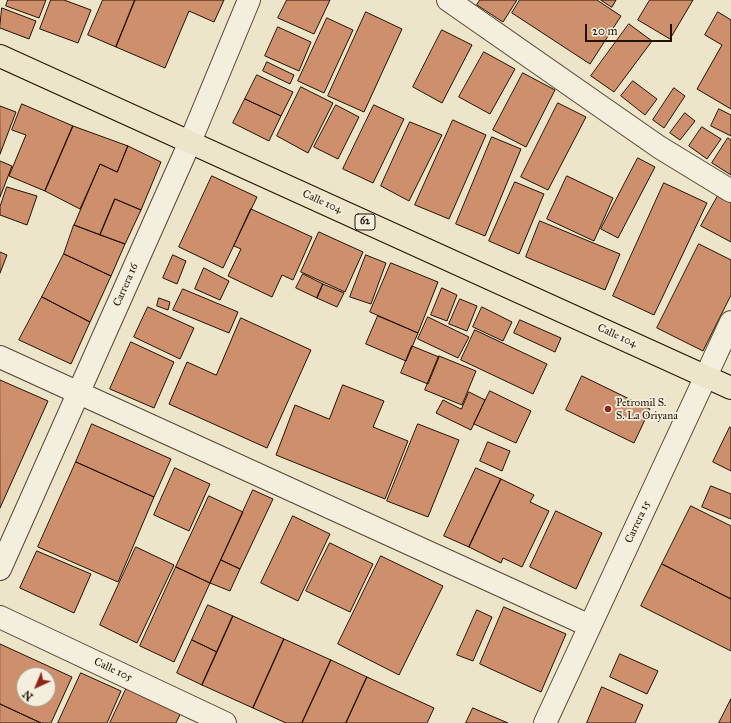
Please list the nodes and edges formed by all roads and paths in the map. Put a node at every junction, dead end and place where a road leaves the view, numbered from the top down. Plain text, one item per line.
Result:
1 (248, 0) edge
2 (448, 0) edge
3 (0, 56) edge
4 (190, 142) junction
5 (731, 191) edge
6 (731, 322) edge
7 (0, 357) edge
8 (705, 376) junction
9 (731, 388) edge
10 (78, 393) junction
11 (0, 569) edge
12 (0, 617) edge
13 (590, 626) junction
14 (225, 723) edge
15 (545, 723) edge

1 - 4 street, Carrera 16
2 - 5 street
3 - 4 main road, Calle 104 / 62
4 - 8 main road, Calle 104 / 62
4 - 10 street, Carrera 16
6 - 8 street, Carrera 15
7 - 10 street
8 - 9 main road, Calle 104 / 62
8 - 13 street, Carrera 15
10 - 11 street, Carrera 16
10 - 13 street
12 - 14 street, Calle 105
13 - 15 street, Carrera 15

